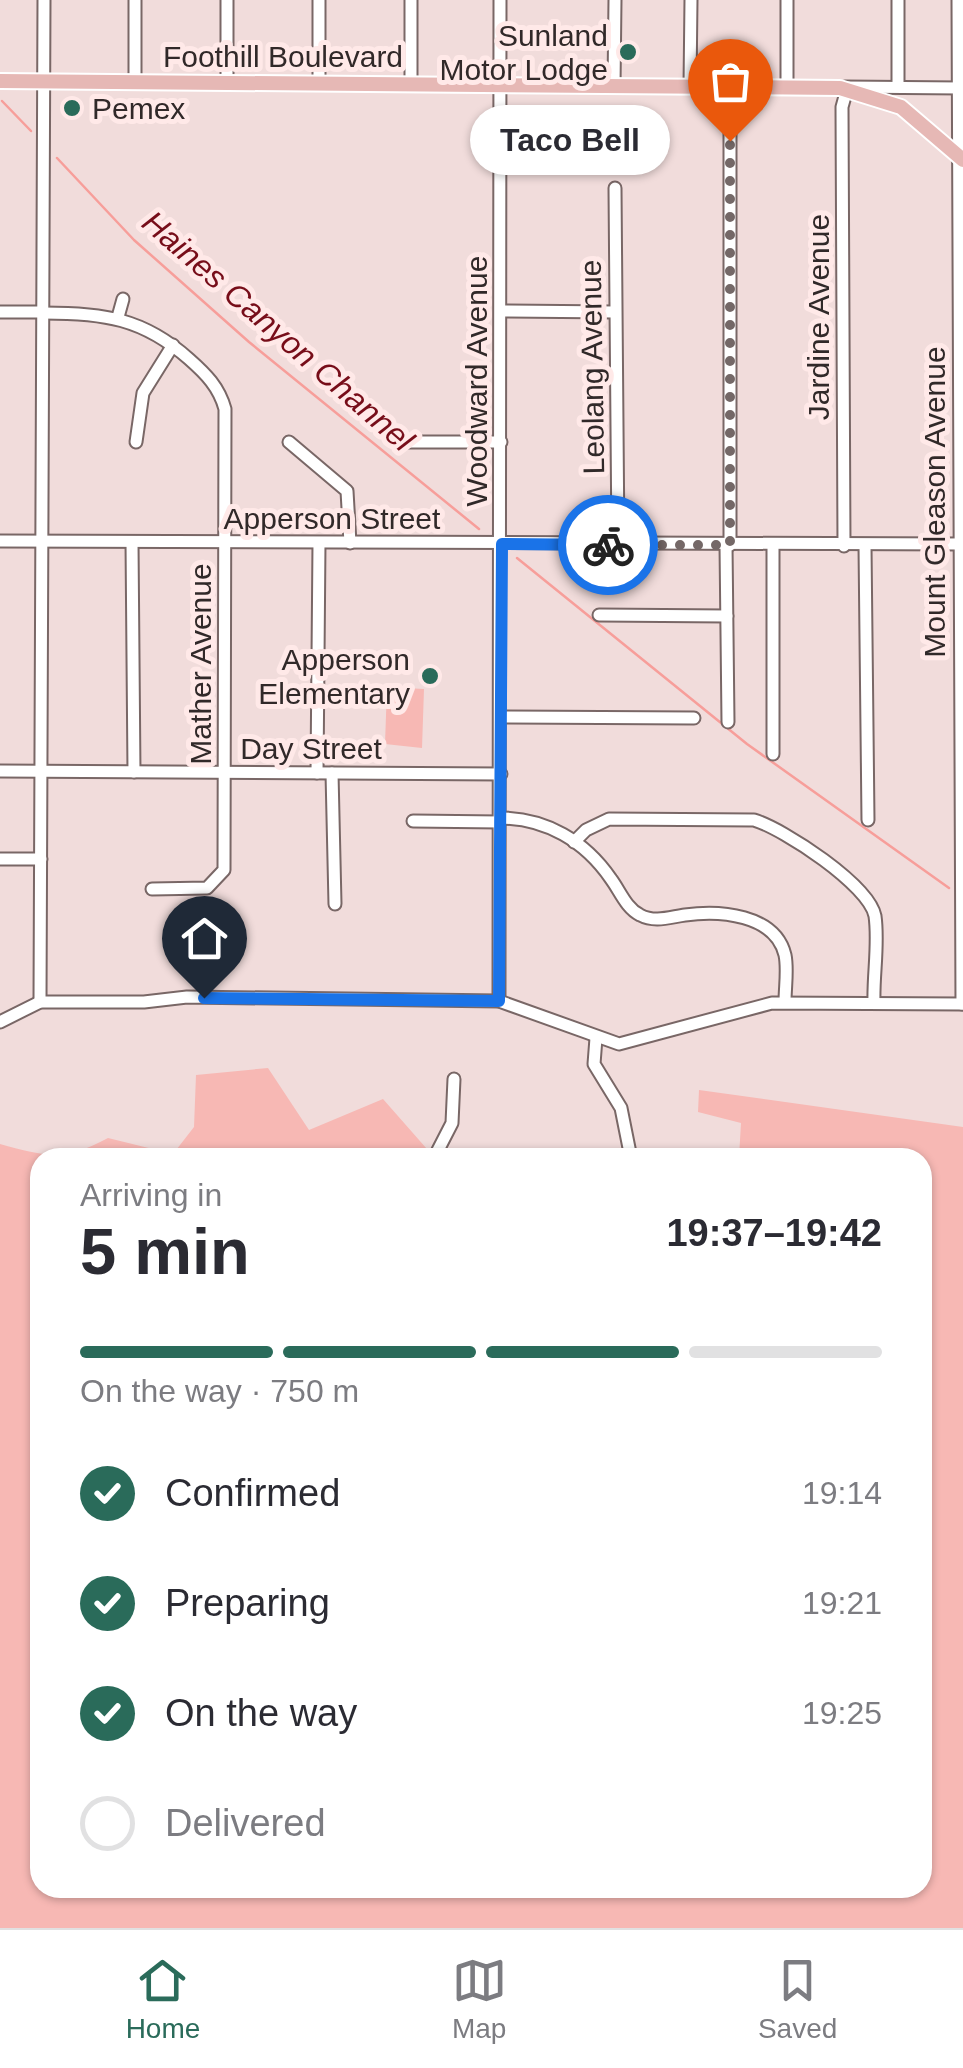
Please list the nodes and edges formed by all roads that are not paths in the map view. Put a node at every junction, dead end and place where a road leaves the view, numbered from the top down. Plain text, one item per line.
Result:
1 (44, 0) edge
2 (135, 0) edge
3 (227, 0) edge
4 (319, 0) edge
5 (411, 0) edge
6 (500, 0) edge
7 (614, 0) edge
8 (691, 0) edge
9 (787, 0) edge
10 (898, 0) edge
11 (958, 0) edge
12 (0, 81) edge
13 (43, 81) junction
14 (135, 82) junction
15 (227, 83) junction
16 (319, 84) junction
17 (412, 84) junction
18 (500, 85) junction
19 (898, 85) junction
20 (614, 86) junction
21 (690, 86) junction
22 (787, 86) junction
23 (730, 87) junction
24 (844, 88) junction
25 (960, 88) edge
26 (960, 157) edge
27 (615, 188) dead end
28 (123, 299) dead end
29 (501, 311) junction
30 (0, 312) edge
31 (616, 312) junction
32 (44, 313) junction
33 (118, 316) junction
34 (173, 345) junction
35 (961, 363) edge
36 (136, 442) dead end
37 (289, 442) dead end
38 (408, 442) dead end
39 (501, 442) junction
40 (0, 541) edge
41 (44, 541) junction
42 (132, 542) junction
43 (226, 542) junction
44 (318, 542) junction
45 (350, 543) junction
46 (502, 544) junction
47 (962, 544) edge
48 (618, 545) junction
49 (728, 545) junction
50 (773, 546) junction
51 (844, 546) junction
52 (865, 546) junction
53 (599, 616) dead end
54 (727, 616) junction
55 (962, 702) edge
56 (501, 718) junction
57 (694, 718) dead end
58 (728, 722) dead end
59 (773, 754) dead end
60 (0, 771) edge
61 (42, 771) junction
62 (134, 772) junction
63 (224, 772) junction
64 (317, 773) junction
65 (332, 773) junction
66 (501, 774) junction
67 (500, 820) junction
68 (868, 820) dead end
69 (413, 821) dead end
70 (962, 826) edge
71 (574, 842) junction
72 (0, 859) edge
73 (41, 859) junction
74 (152, 889) dead end
75 (962, 893) edge
76 (335, 904) dead end
77 (499, 1001) junction
78 (40, 1002) junction
79 (785, 1002) junction
80 (874, 1003) junction
81 (962, 1004) edge
82 (0, 1022) edge
83 (596, 1038) junction
84 (454, 1079) dead end
85 (439, 1148) edge
86 (629, 1148) edge

1 - 13 street
2 - 14 street
3 - 15 street
4 - 16 street
5 - 17 street
6 - 18 street, Woodward Avenue
7 - 20 street
8 - 21 street
9 - 22 street
10 - 19 street
11 - 25 street, Mount Gleason Avenue
12 - 13 main road, Foothill Boulevard
13 - 14 main road, Foothill Boulevard
13 - 32 street
14 - 15 main road, Foothill Boulevard
15 - 16 main road, Foothill Boulevard
16 - 17 main road, Foothill Boulevard
17 - 18 main road, Foothill Boulevard
18 - 20 main road, Foothill Boulevard
18 - 29 street, Woodward Avenue
19 - 24 street
19 - 25 street
20 - 21 main road, Foothill Boulevard
21 - 23 main road, Foothill Boulevard
22 - 23 main road, Foothill Boulevard
22 - 24 main road, Foothill Boulevard
23 - 49 street
24 - 26 main road, Foothill Boulevard
24 - 51 street, Jardine Avenue
25 - 26 street, Mount Gleason Avenue
26 - 35 street, Mount Gleason Avenue
27 - 31 street, Leolang Avenue
28 - 33 street
29 - 31 street
29 - 39 street, Woodward Avenue
30 - 32 street, Mather Avenue
31 - 48 street, Leolang Avenue
32 - 33 street, Mather Avenue
32 - 41 street
33 - 34 street, Mather Avenue
34 - 36 street
34 - 43 street, Mather Avenue
35 - 47 street, Mount Gleason Avenue
37 - 45 street
38 - 39 street
39 - 46 street, Woodward Avenue
40 - 41 street, Apperson Street
41 - 42 street, Apperson Street
41 - 61 street
42 - 43 street, Apperson Street
42 - 62 street
43 - 44 street, Apperson Street
43 - 63 street, Mather Avenue
44 - 45 street, Apperson Street
44 - 64 street
45 - 46 street, Apperson Street
46 - 48 street, Apperson Street
46 - 56 street, Woodward Avenue
47 - 52 street, Apperson Street
47 - 55 street, Mount Gleason Avenue
48 - 49 street, Apperson Street
49 - 50 street, Apperson Street
49 - 54 street
50 - 51 street, Apperson Street
50 - 59 street
51 - 52 street, Apperson Street
52 - 68 street
53 - 54 street
54 - 58 street
55 - 70 street, Mount Gleason Avenue
56 - 57 street
56 - 66 street, Woodward Avenue
60 - 61 street, Day Street
61 - 62 street, Day Street
61 - 73 street
62 - 63 street, Day Street
63 - 64 street, Day Street
63 - 74 street, Mather Avenue
64 - 65 street, Day Street
65 - 66 street, Day Street
65 - 76 street
66 - 67 street, Woodward Avenue
67 - 69 street
67 - 71 street
67 - 77 street, Woodward Avenue
70 - 75 street, Mount Gleason Avenue
71 - 79 street
71 - 80 street
72 - 73 street
73 - 78 street
75 - 81 street, Mount Gleason Avenue
77 - 78 street
77 - 83 street
78 - 82 street
79 - 80 street
79 - 83 street
80 - 81 street
83 - 86 street
84 - 85 street

